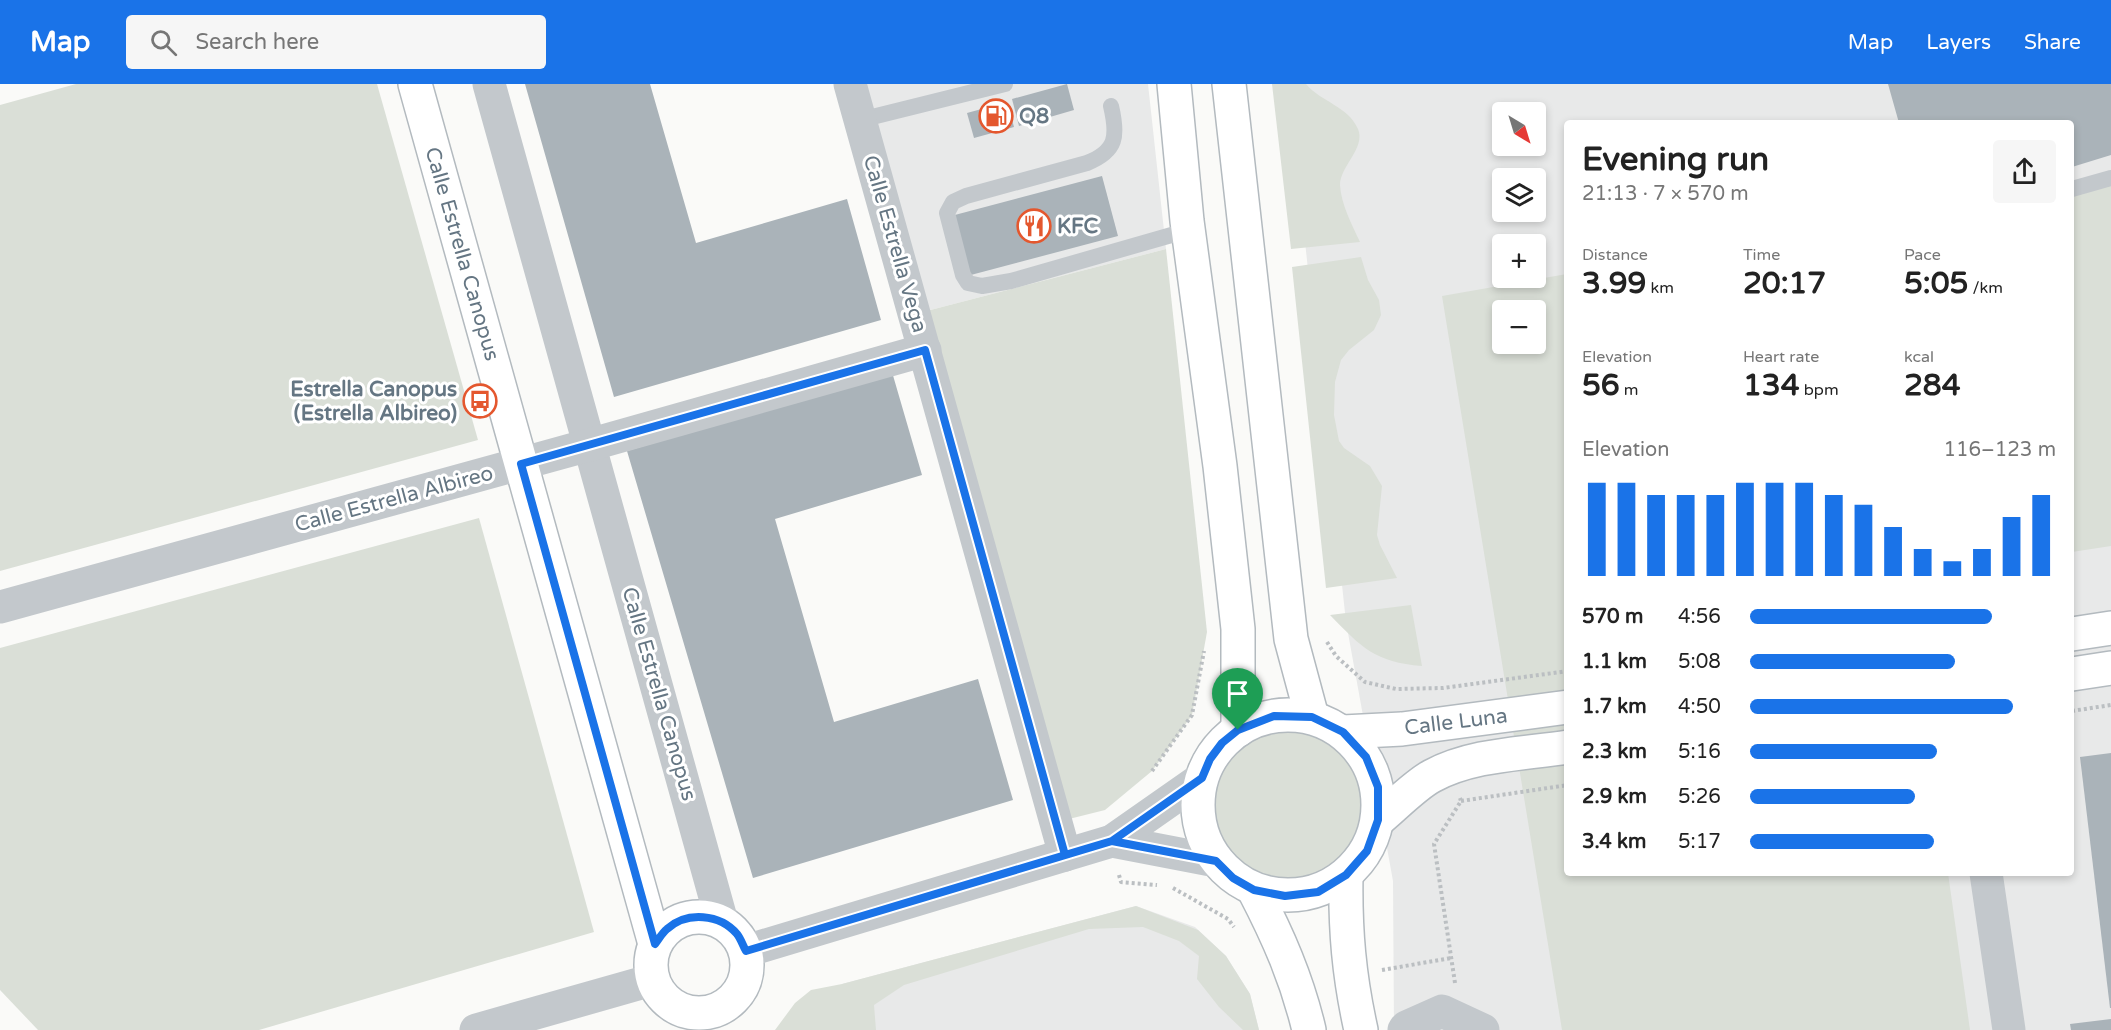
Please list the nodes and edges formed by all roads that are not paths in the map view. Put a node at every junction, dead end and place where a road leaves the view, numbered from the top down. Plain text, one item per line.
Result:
1 (415, 84) edge
2 (489, 84) edge
3 (850, 84) edge
4 (1005, 84) edge
5 (1174, 84) edge
6 (1229, 84) edge
7 (1112, 106) dead end
8 (860, 120) junction
9 (2111, 178) edge
10 (2074, 188) edge
11 (1189, 230) junction
12 (925, 350) junction
13 (589, 445) junction
14 (521, 464) junction
15 (0, 607) edge
16 (2111, 628) edge
17 (2074, 634) edge
18 (2111, 668) edge
19 (2074, 674) edge
20 (1564, 708) edge
21 (1312, 717) junction
22 (1238, 730) junction
23 (1343, 732) junction
24 (1564, 748) edge
25 (1202, 778) junction
26 (1378, 820) junction
27 (1112, 841) junction
28 (1065, 855) junction
29 (1216, 861) junction
30 (1346, 875) junction
31 (1986, 876) edge
32 (1254, 890) junction
33 (722, 922) junction
34 (655, 944) junction
35 (746, 951) junction
36 (652, 980) junction
37 (1471, 1024) edge
38 (476, 1030) edge
39 (1309, 1030) edge
40 (1361, 1030) edge
41 (1404, 1030) edge
42 (2009, 1030) edge

1 - 14 street, Calle Estrella Canopus
2 - 13 street, Calle Estrella Canopus
3 - 8 street, Calle Estrella Vega
4 - 8 lane
5 - 11 street
6 - 21 street
7 - 11 lane
8 - 12 street, Calle Estrella Vega
9 - 10 lane
11 - 22 street
12 - 13 street, Calle Estrella Albireo
12 - 28 street, Calle Estrella Vega
13 - 14 street, Calle Estrella Albireo
13 - 33 street, Calle Estrella Canopus
14 - 15 street, Calle Estrella Albireo
14 - 34 street, Calle Estrella Canopus
16 - 17 street
18 - 19 street
20 - 23 street, Calle Luna
21 - 22 street
21 - 23 street
22 - 25 street
23 - 26 street
24 - 26 street, Calle Luna
25 - 27 street
25 - 29 street
26 - 30 street
27 - 28 street
27 - 29 street
28 - 35 street
29 - 32 street
30 - 32 street
30 - 40 street
31 - 42 street
32 - 39 street
33 - 34 street
33 - 35 street
34 - 36 street
35 - 36 street
36 - 38 street
37 - 41 street

